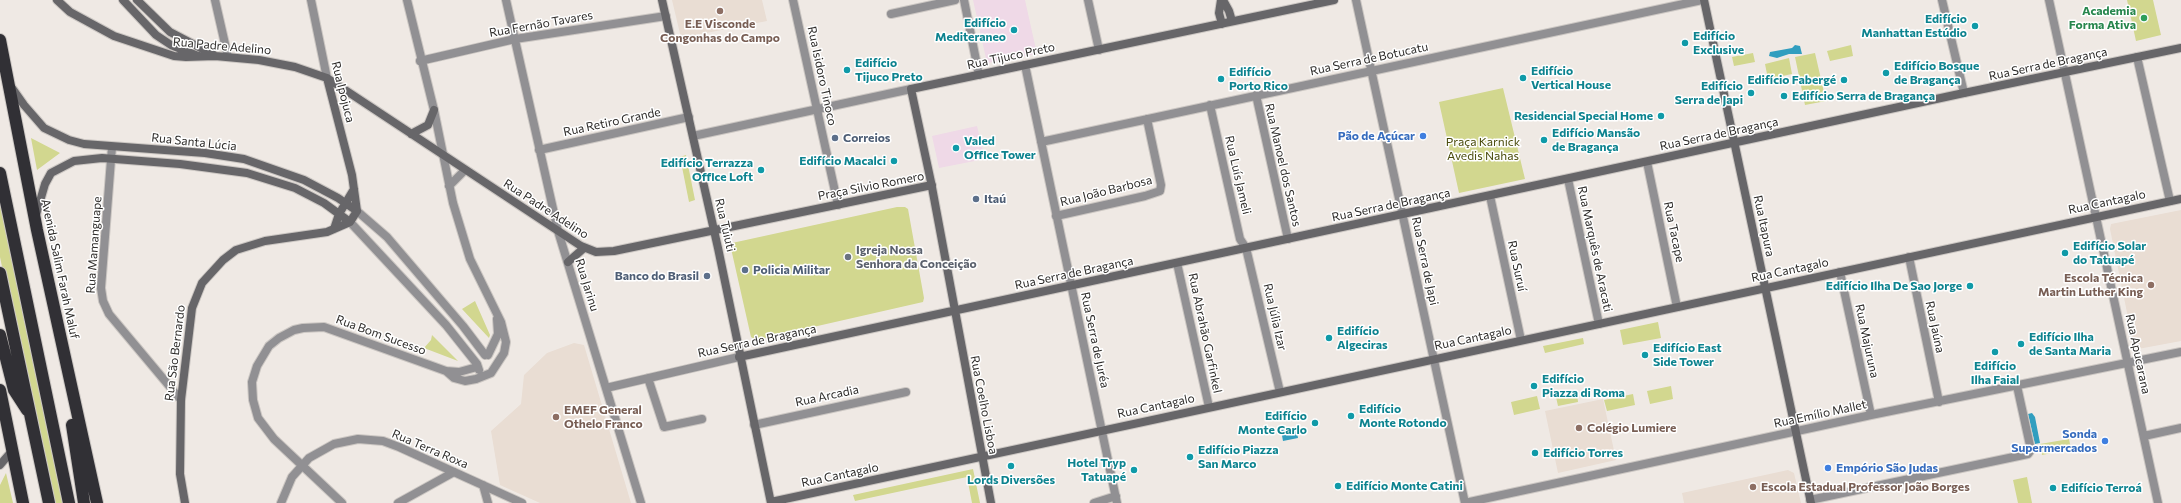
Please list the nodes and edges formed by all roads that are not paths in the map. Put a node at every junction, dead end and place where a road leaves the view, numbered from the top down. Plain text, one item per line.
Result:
1 (57, 0) edge
2 (123, 0) edge
3 (137, 0) edge
4 (215, 0) edge
5 (311, 0) edge
6 (407, 0) edge
7 (506, 0) edge
8 (662, 0) edge
9 (793, 0) edge
10 (955, 0) edge
11 (964, 0) edge
12 (1088, 0) edge
13 (1222, 0) edge
14 (1334, 0) edge
15 (1356, 0) edge
16 (1703, 0) edge
17 (1942, 0) edge
18 (2049, 0) edge
19 (890, 14) dead end
20 (666, 16) junction
21 (1232, 21) junction
22 (1222, 24) junction
23 (515, 38) junction
24 (0, 40) edge
25 (2181, 48) edge
26 (1099, 50) junction
27 (198, 56) junction
28 (215, 56) junction
29 (228, 57) junction
30 (2137, 57) junction
31 (420, 60) junction
32 (1024, 65) junction
33 (1371, 71) junction
34 (2066, 73) junction
35 (979, 75) junction
36 (327, 78) junction
37 (9, 82) junction
38 (911, 89) junction
39 (1964, 93) junction
40 (1256, 95) junction
41 (1210, 105) junction
42 (817, 109) junction
43 (434, 110) junction
44 (689, 117) junction
45 (1147, 119) junction
46 (411, 134) junction
47 (693, 136) junction
48 (1041, 142) junction
49 (1734, 143) junction
50 (112, 147) junction
51 (539, 150) junction
52 (442, 155) junction
53 (232, 157) junction
54 (112, 159) junction
55 (1647, 162) junction
56 (229, 170) junction
57 (465, 170) junction
58 (0, 173) edge
59 (1568, 179) junction
60 (449, 186) junction
61 (932, 186) junction
62 (354, 189) junction
63 (1490, 196) junction
64 (2181, 199) edge
65 (2170, 201) junction
66 (345, 203) junction
67 (838, 205) junction
68 (357, 211) junction
69 (339, 214) junction
70 (1403, 214) junction
71 (1056, 216) junction
72 (2097, 217) junction
73 (35, 218) junction
74 (350, 222) junction
75 (334, 229) junction
76 (714, 230) junction
77 (558, 231) junction
78 (1288, 239) junction
79 (584, 248) junction
80 (1246, 248) junction
81 (1909, 257) junction
82 (568, 262) junction
83 (1177, 263) junction
84 (1840, 272) junction
85 (0, 273) edge
86 (424, 280) junction
87 (1071, 286) junction
88 (1765, 288) junction
89 (413, 289) junction
90 (1677, 307) junction
91 (495, 310) junction
92 (955, 311) junction
93 (1599, 324) junction
94 (0, 335) edge
95 (60, 336) junction
96 (1521, 340) junction
97 (2181, 352) edge
98 (487, 355) junction
99 (739, 357) junction
100 (1434, 359) junction
101 (2128, 363) junction
102 (477, 365) junction
103 (495, 368) junction
104 (446, 371) junction
105 (485, 374) junction
106 (648, 378) junction
107 (2018, 386) junction
108 (606, 388) junction
109 (0, 390) edge
110 (906, 392) dead end
111 (1280, 392) junction
112 (181, 400) junction
113 (1939, 402) junction
114 (1209, 408) junction
115 (29, 412) junction
116 (1871, 415) junction
117 (702, 419) dead end
118 (754, 425) junction
119 (2181, 428) edge
120 (1102, 431) junction
121 (1796, 432) junction
122 (2144, 436) junction
123 (12, 451) junction
124 (982, 456) junction
125 (302, 465) junction
126 (1, 466) edge
127 (454, 472) junction
128 (483, 485) junction
129 (1116, 500) edge
130 (1811, 501) edge
131 (22, 503) edge
132 (49, 503) edge
133 (70, 503) edge
134 (84, 503) edge
135 (97, 503) edge
136 (185, 503) edge
137 (281, 503) edge
138 (342, 503) edge
139 (398, 503) edge
140 (488, 503) edge
141 (522, 503) edge
142 (641, 503) edge
143 (771, 503) edge
144 (991, 503) edge
145 (1094, 503) edge
146 (1465, 503) edge
147 (2158, 503) edge

1 - 27 street, Rua Padre Adelino
2 - 27 street
3 - 28 street
4 - 29 street
5 - 36 street, Rua Ipojuca
6 - 31 street
7 - 23 street, Rua Jarinu
8 - 20 street, Rua Tuiuti
9 - 42 street, Rua Isidoro Tinoco
10 - 19 street
11 - 35 street
12 - 26 street
13 - 21 street
13 - 22 street
14 - 21 street, Rua Tijuco Preto
15 - 33 street, Rua Serra de Japi
16 - 33 street, Rua Serra de Botucatu
16 - 49 street, Rua Itapura
17 - 39 street
18 - 34 street, Rua Apucarana
20 - 23 street, Rua Fernão Tavares
20 - 44 street, Rua Tuiuti
21 - 22 street, Rua Tijuco Preto
22 - 26 street, Rua Tijuco Preto
23 - 31 street, Rua Fernão Tavares
23 - 51 street, Rua Jarinu
24 - 37 highway, Avenida Salim Farah Maluf
25 - 30 street, Rua Serra de Bragança
26 - 32 street, Rua Tijuco Preto
27 - 28 street, Rua Padre Adelino
28 - 29 street, Rua Padre Adelino
29 - 36 street, Rua Padre Adelino
30 - 34 street, Rua Serra de Bragança
30 - 65 street
31 - 43 street
32 - 35 street, Rua Tijuco Preto
32 - 48 street, Rua Serra de Juréa
33 - 40 street, Rua Serra de Botucatu
33 - 70 street, Rua Serra de Japi
34 - 39 street, Rua Serra de Bragança
34 - 72 street, Rua Apucarana
35 - 38 street, Rua Tijuco Preto
36 - 46 street, Rua Padre Adelino
36 - 62 street, Rua Ipojuca
37 - 50 street, Rua Santa Lúcia
37 - 73 highway, Avenida Salim Farah Maluf
38 - 42 street, Rua Tijuco Preto
38 - 61 street
39 - 49 street, Rua Serra de Bragança
40 - 41 street, Rua Serra de Botucatu
40 - 78 street, Rua Manoel dos Santos
41 - 45 street, Rua Serra de Botucatu
41 - 80 street, Rua Luís Jameli
42 - 47 street, Rua Tijuco Preto
42 - 67 street, Rua Isidoro Tinoco
43 - 46 street
43 - 52 street
44 - 47 street, Rua Tuiuti
44 - 51 street, Rua Retiro Grande
45 - 48 street, Rua Serra de Botucatu
45 - 71 street, Rua João Barbosa
46 - 52 street, Rua Padre Adelino
47 - 76 street, Rua Tuiuti
48 - 71 street, Rua Serra de Juréa
49 - 55 street, Rua Serra de Bragança
49 - 88 street, Rua Itapura
50 - 53 street, Rua Santa Lúcia
50 - 54 street
51 - 77 street, Rua Jarinu
52 - 57 street, Rua Padre Adelino
52 - 60 street
53 - 56 street
53 - 66 street, Rua Santa Lúcia
54 - 56 street, Rua Santa Lúcia
54 - 73 street, Rua Santa Lúcia
54 - 112 street, Rua Mamanguape
55 - 59 street, Rua Serra de Bragança
55 - 90 street, Rua Tacape
56 - 69 street, Rua Santa Lúcia
57 - 60 street
57 - 77 street, Rua Padre Adelino
58 - 133 highway
59 - 63 street, Rua Serra de Bragança
59 - 93 street, Rua Marquês de Aracati
60 - 91 street
61 - 67 street, Praça Silvio Romero
61 - 92 street, Praça Silvio Romero
62 - 66 street
62 - 68 street, Rua Ipojuca
63 - 70 street, Rua Serra de Bragança
63 - 96 street, Rua Suruí
64 - 65 street, Rua Cantagalo
65 - 72 street, Rua Cantagalo
66 - 68 street, Rua Santa Lúcia
66 - 69 street
67 - 76 street, Praça Silvio Romero
68 - 74 street
68 - 86 street, Rua Santa Lúcia
69 - 74 street, Rua Santa Lúcia
69 - 75 street
70 - 78 street, Rua Serra de Bragança
70 - 100 street, Rua Serra de Japi
71 - 87 street, Rua Serra de Juréa
72 - 81 street, Rua Cantagalo
72 - 101 street, Rua Apucarana
73 - 95 highway, Avenida Salim Farah Maluf
74 - 75 street, Rua São Bernardo
74 - 89 street, Rua Santa Lúcia
75 - 112 street, Rua São Bernardo
76 - 79 street, Rua Padre Adelino
76 - 99 street, Rua Tuiuti
77 - 79 street, Rua Padre Adelino
77 - 82 street, Rua Jarinu
78 - 80 street, Rua Serra de Bragança
79 - 82 street
80 - 83 street, Rua Serra de Bragança
80 - 111 street, Rua Júlia Izar
81 - 84 street, Rua Cantagalo
81 - 113 street, Rua Jaúna
82 - 108 street, Rua Jarinu
83 - 87 street, Rua Serra de Bragança
83 - 114 street, Rua Abrahão Garfinkel
84 - 88 street, Rua Cantagalo
84 - 116 street, Rua Majuruna
85 - 115 highway
86 - 89 street
86 - 98 street, Rua Santa Lúcia
87 - 92 street, Rua Serra de Bragança
87 - 120 street, Rua Serra de Juréa
88 - 90 street, Rua Cantagalo
88 - 121 street, Rua Itapura
89 - 102 street, Rua Santa Lúcia
90 - 93 street, Rua Cantagalo
91 - 98 street
91 - 103 street
92 - 99 street, Rua Serra de Bragança
92 - 124 street, Rua Coelho Lisboa
93 - 96 street, Rua Cantagalo
94 - 115 highway
95 - 134 highway
95 - 135 highway, Avenida Salim Farah Maluf
96 - 100 street, Rua Cantagalo
97 - 101 street, Rua Emílio Mallet
98 - 102 street
98 - 103 street, Rua Santa Lúcia
99 - 106 street, Rua Serra de Bragança
99 - 118 street, Rua Tuiuti
100 - 111 street, Rua Cantagalo
100 - 146 street, Rua Serra de Japi
101 - 107 street, Rua Emílio Mallet
101 - 122 street, Rua Apucarana
102 - 104 street, Rua Bom Sucesso
102 - 105 street, Rua Santa Lúcia
103 - 105 street, Rua Bom Sucesso
104 - 105 street, Rua Bom Sucesso
104 - 125 street, Rua Bom Sucesso
106 - 108 street, Rua Serra de Bragança
106 - 117 street
107 - 113 street, Rua Emílio Mallet
107 - 130 street
108 - 142 street, Rua Jarinu
109 - 123 highway
110 - 118 street, Rua Arcadia
111 - 114 street, Rua Cantagalo
112 - 136 street, Rua São Bernardo
113 - 116 street, Rua Emílio Mallet
114 - 120 street, Rua Cantagalo
115 - 132 highway
116 - 121 street, Rua Emílio Mallet
118 - 143 street, Rua Tuiuti
119 - 122 street
120 - 124 street, Rua Cantagalo
120 - 129 street, Rua Serra de Juréa
121 - 130 street, Rua Itapura
121 - 146 street, Rua Emílio Mallet
122 - 147 street, Rua Apucarana
123 - 126 street
123 - 131 highway
124 - 143 street, Rua Cantagalo
124 - 144 street, Rua Coelho Lisboa
125 - 127 street, Rua Terra Roxa
125 - 137 street, Rua Terra Roxa
125 - 138 street, Rua Bom Sucesso
127 - 128 street, Rua Terra Roxa
127 - 139 street
128 - 140 street
128 - 141 street, Rua Terra Roxa
129 - 145 street

